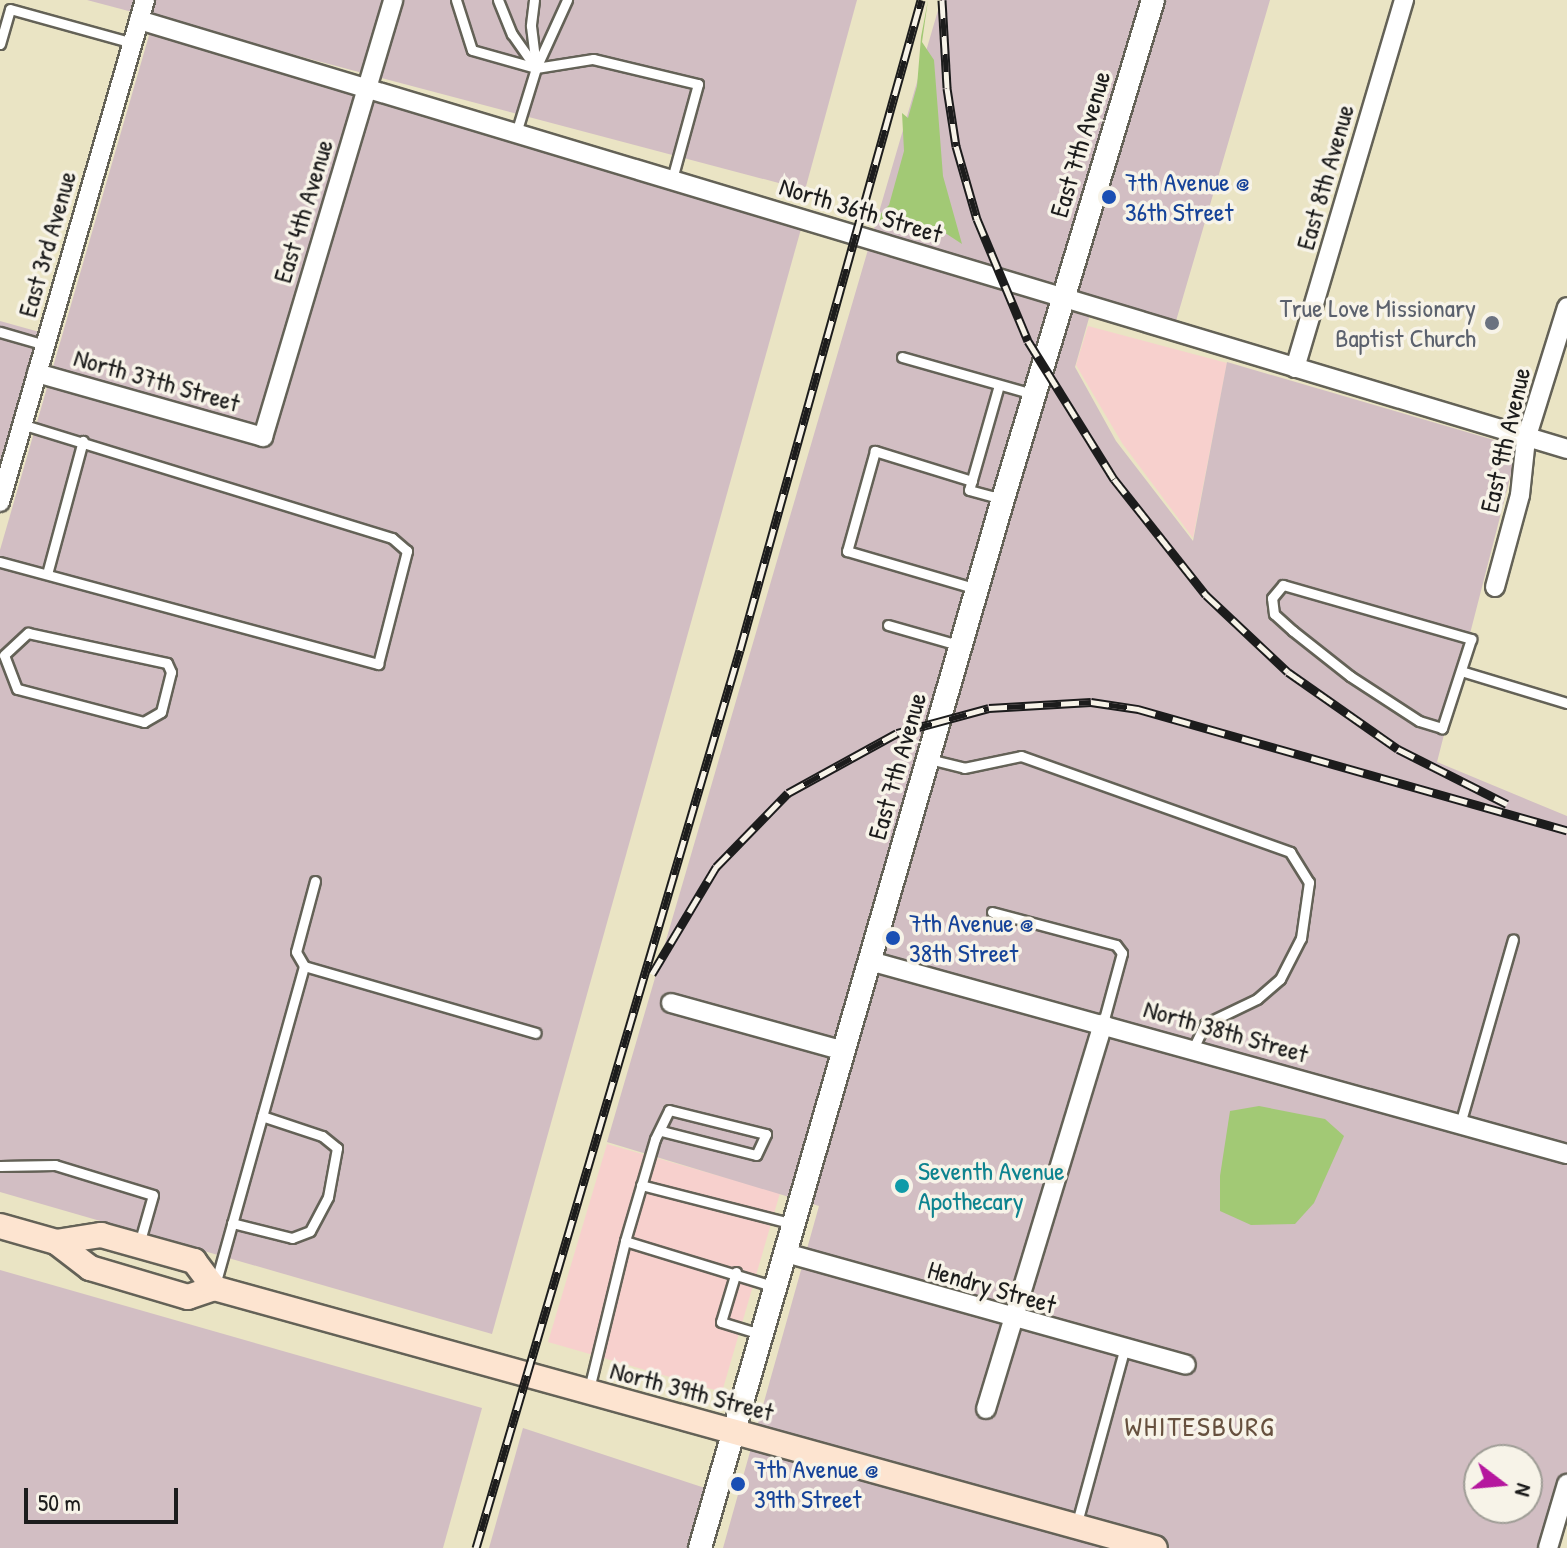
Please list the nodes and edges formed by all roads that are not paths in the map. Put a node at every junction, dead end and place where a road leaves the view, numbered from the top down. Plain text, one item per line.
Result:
1 (145, 0) edge
2 (393, 0) edge
3 (456, 0) edge
4 (498, 0) edge
5 (534, 0) edge
6 (567, 0) edge
7 (1153, 0) edge
8 (1404, 0) edge
9 (139, 20) junction
10 (133, 43) junction
11 (0, 44) edge
12 (536, 68) junction
13 (367, 88) junction
14 (516, 133) junction
15 (672, 179) junction
16 (1063, 299) junction
17 (1567, 307) edge
18 (0, 332) edge
19 (45, 345) junction
20 (902, 357) dead end
21 (1295, 368) junction
22 (37, 373) junction
23 (999, 385) junction
24 (1035, 394) junction
25 (22, 424) junction
26 (263, 437) joint
27 (1526, 439) junction
28 (83, 441) junction
29 (1567, 449) edge
30 (972, 481) junction
31 (1003, 499) junction
32 (0, 502) edge
33 (0, 562) edge
34 (47, 574) junction
35 (1495, 587) dead end
36 (977, 589) junction
37 (888, 625) dead end
38 (961, 646) junction
39 (2, 654) edge
40 (1461, 671) junction
41 (1567, 703) edge
42 (929, 759) junction
43 (315, 881) dead end
44 (992, 912) dead end
45 (1513, 939) dead end
46 (870, 961) junction
47 (304, 966) junction
48 (671, 1003) dead end
49 (1103, 1023) junction
50 (536, 1033) dead end
51 (1193, 1049) junction
52 (844, 1051) junction
53 (262, 1116) junction
54 (1460, 1124) junction
55 (661, 1131) junction
56 (1567, 1154) edge
57 (0, 1166) edge
58 (641, 1185) junction
59 (232, 1223) junction
60 (794, 1224) junction
61 (0, 1226) edge
62 (625, 1241) junction
63 (56, 1242) junction
64 (139, 1245) junction
65 (786, 1253) junction
66 (736, 1272) junction
67 (214, 1288) junction
68 (775, 1288) junction
69 (1011, 1321) junction
70 (762, 1334) junction
71 (1124, 1351) junction
72 (1186, 1365) dead end
73 (588, 1392) junction
74 (986, 1409) dead end
75 (734, 1431) junction
76 (1567, 1484) edge
77 (1076, 1526) junction
78 (700, 1548) edge
79 (1155, 1548) edge
80 (1548, 1548) edge

1 - 9 street, East 3rd Avenue
2 - 13 street, East 4th Avenue
3 - 12 lane
4 - 12 lane
5 - 12 lane
6 - 12 lane
7 - 16 street, East 7th Avenue
8 - 21 street, East 8th Avenue
9 - 10 street, East 3rd Avenue
9 - 13 street, North 36th Street
10 - 11 lane
10 - 19 street, East 3rd Avenue
12 - 14 lane
12 - 15 lane
13 - 14 street, North 36th Street
13 - 26 street, East 4th Avenue
14 - 15 street, North 36th Street
15 - 16 street, North 36th Street
16 - 21 street, North 36th Street
16 - 24 street, East 7th Avenue
17 - 27 street, East 9th Avenue
18 - 19 lane
19 - 22 street, East 3rd Avenue
20 - 23 lane
21 - 27 street, North 36th Street
22 - 25 street, East 3rd Avenue
22 - 26 street, North 37th Street
23 - 24 lane
23 - 30 lane
24 - 31 street, East 7th Avenue
25 - 28 lane
25 - 32 street, East 3rd Avenue
27 - 29 street, North 36th Street
27 - 35 street, East 9th Avenue
28 - 34 lane
28 - 34 lane
30 - 31 lane
30 - 36 lane
31 - 36 street, East 7th Avenue
33 - 34 lane
36 - 38 street, East 7th Avenue
37 - 38 lane
38 - 42 street, East 7th Avenue
39 - 39 lane
40 - 40 lane
40 - 41 lane
42 - 46 street, East 7th Avenue
42 - 51 lane
43 - 47 lane
44 - 49 lane
45 - 54 lane
46 - 49 street, North 38th Street
46 - 52 street, East 7th Avenue
47 - 50 lane
47 - 53 lane
48 - 52 street
49 - 51 street, North 38th Street
49 - 69 street
51 - 54 street, North 38th Street
52 - 60 street, East 7th Avenue
53 - 59 lane
53 - 59 lane
54 - 56 street, North 38th Street
55 - 55 lane
55 - 58 lane
57 - 64 lane
58 - 60 lane
58 - 62 lane
59 - 67 lane
60 - 65 street, East 7th Avenue
61 - 63 main road, North 39th Street
62 - 66 lane
62 - 73 lane
63 - 64 main road, North 39th Street
63 - 67 main road, North 39th Street
64 - 67 main road, North 39th Street
65 - 68 street, East 7th Avenue
65 - 69 street, Hendry Street
66 - 68 lane
66 - 70 lane
67 - 73 main road, North 39th Street
68 - 70 street, East 7th Avenue
69 - 71 street, Hendry Street
69 - 74 street
70 - 75 street, East 7th Avenue
71 - 72 street, Hendry Street
71 - 77 lane
73 - 75 main road, North 39th Street
75 - 77 main road, North 39th Street
75 - 78 street, East 7th Avenue
76 - 80 street
77 - 79 main road, North 39th Street

